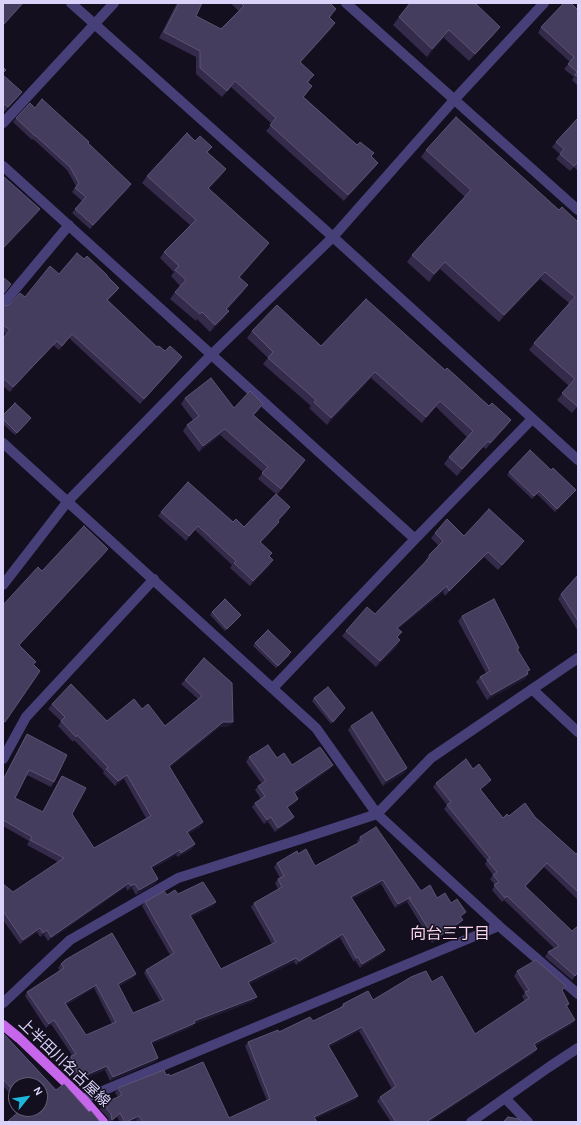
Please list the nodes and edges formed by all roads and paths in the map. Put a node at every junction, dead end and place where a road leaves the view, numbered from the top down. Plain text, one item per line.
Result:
1 (71, 3) edge
2 (114, 3) edge
3 (346, 3) edge
4 (544, 3) edge
5 (95, 24) junction
6 (454, 100) junction
7 (3, 123) edge
8 (3, 166) edge
9 (578, 210) edge
10 (69, 225) junction
11 (333, 237) junction
12 (3, 304) edge
13 (212, 354) junction
14 (532, 419) junction
15 (3, 443) edge
16 (578, 460) edge
17 (68, 501) junction
18 (414, 539) junction
19 (154, 579) junction
20 (3, 585) edge
21 (578, 658) edge
22 (273, 688) junction
23 (532, 689) junction
24 (578, 732) edge
25 (3, 759) edge
26 (377, 814) junction
27 (499, 926) junction
28 (578, 994) edge
29 (3, 1003) edge
30 (3, 1025) edge
31 (578, 1048) edge
32 (505, 1098) junction
33 (83, 1099) junction
34 (103, 1122) edge
35 (471, 1122) edge
36 (528, 1122) edge

1 - 5 street
2 - 5 street
3 - 6 street
4 - 6 street
5 - 7 street
5 - 11 street
6 - 9 street
6 - 11 street
8 - 10 street
10 - 12 street
10 - 13 street
11 - 13 street
11 - 14 street
13 - 17 street
13 - 18 street
14 - 16 street
14 - 18 street
15 - 17 street
17 - 19 street
17 - 20 street
18 - 22 street
19 - 22 street
19 - 25 street
21 - 23 street
22 - 26 street
23 - 24 street
23 - 26 street
26 - 27 street
26 - 29 street
27 - 28 street
27 - 33 street
30 - 33 main road, 上半田川名古屋線
31 - 32 street
32 - 35 street
32 - 36 street
33 - 34 main road, 上半田川名古屋線

